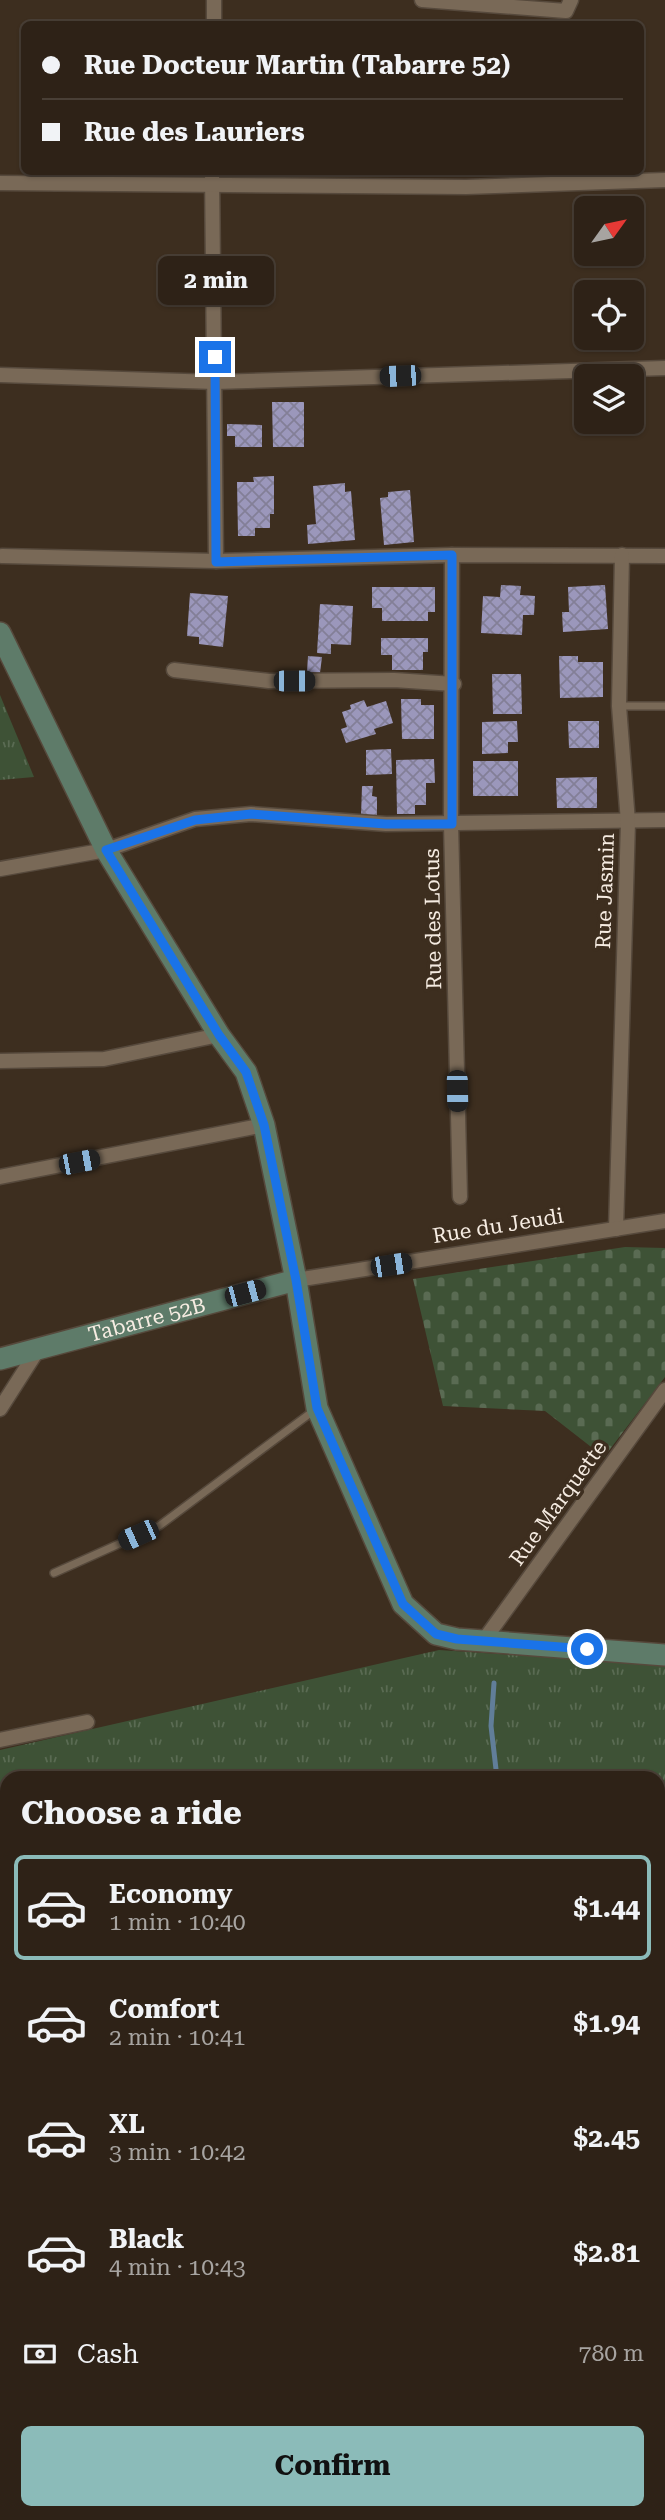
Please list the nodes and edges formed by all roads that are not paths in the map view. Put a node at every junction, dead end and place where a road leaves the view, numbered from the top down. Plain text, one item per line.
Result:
1 (214, 0) edge
2 (422, 0) edge
3 (568, 6) edge
4 (214, 21) edge
5 (212, 177) edge
6 (665, 180) edge
7 (0, 183) edge
8 (665, 368) edge
9 (0, 375) edge
10 (215, 382) junction
11 (452, 555) junction
12 (622, 555) junction
13 (2, 556) dead end
14 (665, 556) edge
15 (216, 562) junction
16 (3, 645) edge
17 (174, 670) dead end
18 (454, 684) junction
19 (619, 706) junction
20 (665, 706) edge
21 (665, 820) edge
22 (628, 822) junction
23 (452, 824) junction
24 (106, 850) junction
25 (0, 869) edge
26 (219, 1035) junction
27 (0, 1061) edge
28 (264, 1125) junction
29 (0, 1177) edge
30 (460, 1197) dead end
31 (665, 1221) edge
32 (616, 1229) junction
33 (296, 1280) junction
34 (40, 1347) junction
35 (0, 1359) edge
36 (665, 1390) edge
37 (317, 1408) junction
38 (0, 1409) edge
39 (54, 1573) dead end
40 (484, 1640) junction
41 (665, 1655) edge
42 (87, 1722) dead end
43 (0, 1740) edge

1 - 4 street
2 - 3 street
5 - 6 street
5 - 7 street
5 - 10 street
8 - 10 street
9 - 10 street
10 - 15 street
11 - 12 street
11 - 15 street
11 - 18 street, Rue des Lotus
12 - 14 street
12 - 19 street, Rue Jasmin
13 - 15 street
16 - 24 street
17 - 18 street
18 - 23 street, Rue des Lotus
19 - 20 lane
19 - 22 street, Rue Jasmin
21 - 22 street
22 - 23 street
22 - 32 street, Rue Jasmin
23 - 24 street
23 - 30 street, Rue des Lotus
24 - 25 street
24 - 26 street
26 - 27 street
26 - 28 street
28 - 29 street
28 - 33 street
31 - 32 street, Rue du Jeudi
32 - 33 street, Rue du Jeudi
33 - 34 street, Tabarre 52B
33 - 37 street
34 - 35 street, Tabarre 52B
34 - 38 street
36 - 40 street, Rue Marquette
37 - 39 lane
37 - 40 street
40 - 41 street
42 - 43 street

